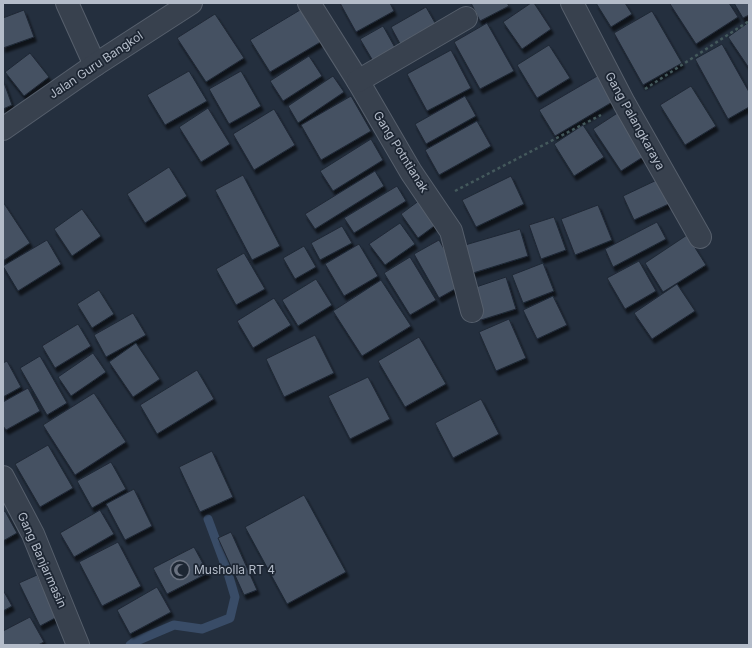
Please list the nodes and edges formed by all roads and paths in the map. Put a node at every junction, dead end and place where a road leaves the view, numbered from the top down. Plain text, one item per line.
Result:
1 (67, 3) edge
2 (191, 3) edge
3 (309, 3) edge
4 (572, 3) edge
5 (466, 18) dead end
6 (749, 21) edge
7 (95, 65) junction
8 (358, 81) junction
9 (624, 103) junction
10 (3, 129) edge
11 (433, 203) junction
12 (700, 237) dead end
13 (472, 311) dead end
14 (3, 477) edge
15 (78, 645) edge

1 - 7 street
2 - 7 street, Jalan Guru Bangkol
3 - 8 street, Gang Potntianak
4 - 9 street, Gang Palangkaraya
5 - 8 street
6 - 9 path
7 - 10 street, Jalan Guru Bangkol
8 - 11 street, Gang Potntianak
9 - 11 path
9 - 12 street, Gang Palangkaraya
11 - 13 street, Gang Potntianak
14 - 15 street, Gang Banjarmasin

